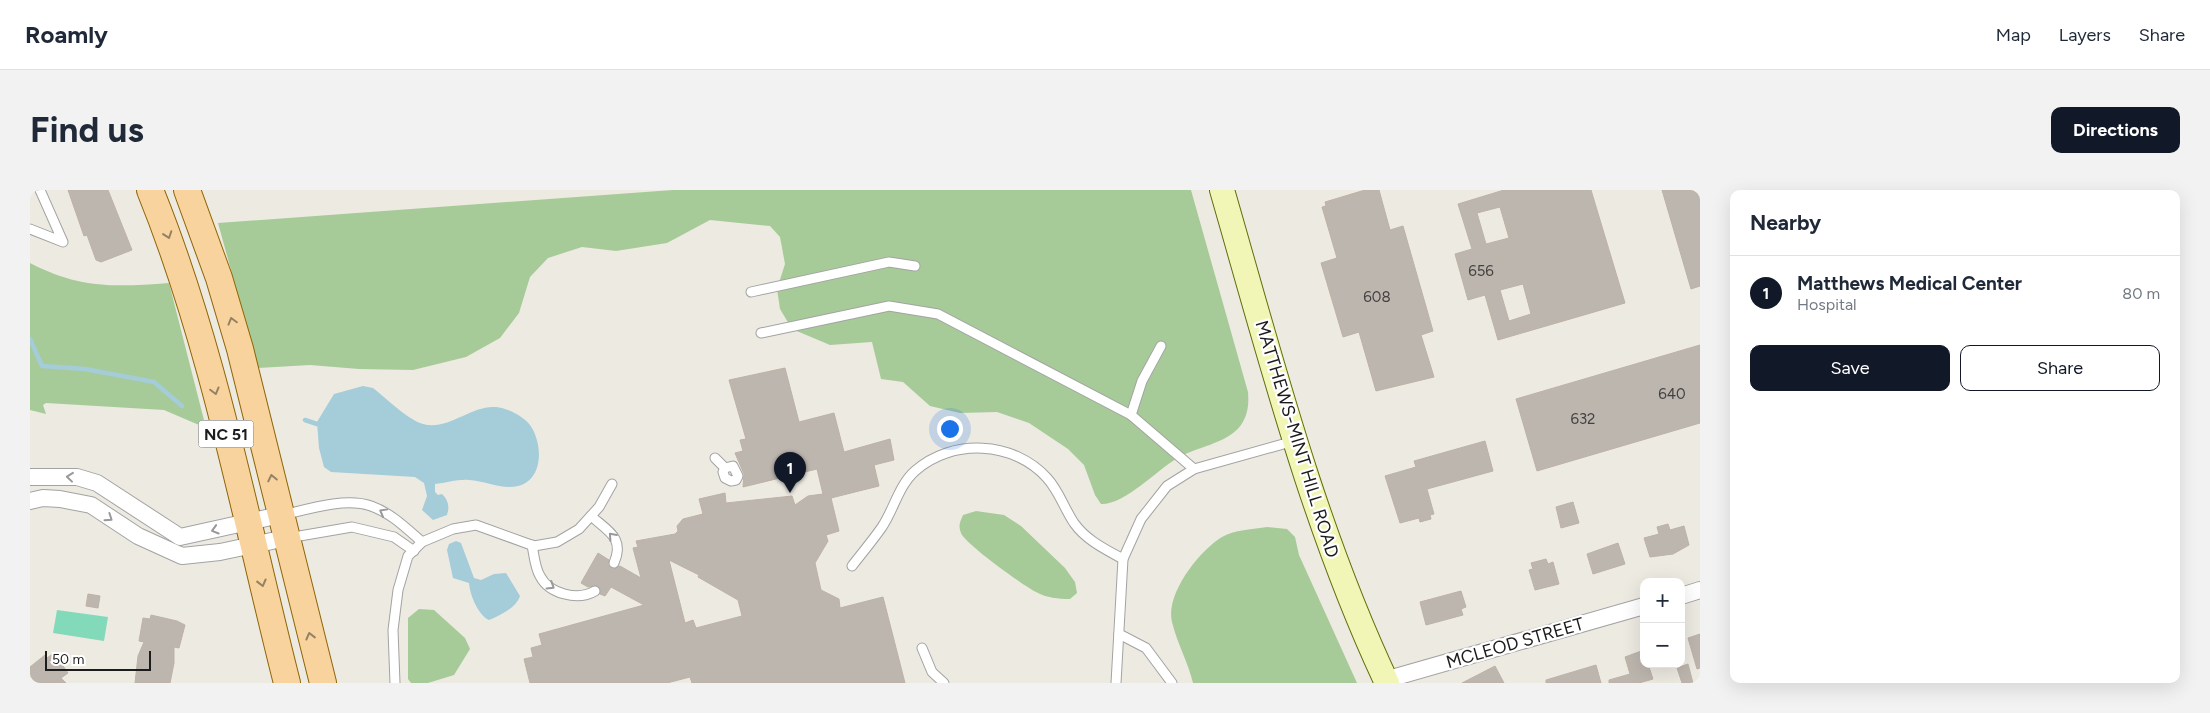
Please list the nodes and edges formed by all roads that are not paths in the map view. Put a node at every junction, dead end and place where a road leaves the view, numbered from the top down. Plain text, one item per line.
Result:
1 (40, 190) edge
2 (150, 190) edge
3 (187, 190) edge
4 (1222, 190) edge
5 (30, 229) edge
6 (915, 266) dead end
7 (750, 292) dead end
8 (761, 333) dead end
9 (1161, 346) dead end
10 (1131, 415) junction
11 (1296, 440) junction
12 (715, 458) dead end
13 (725, 468) dead end
14 (1194, 469) junction
15 (30, 477) edge
16 (612, 484) dead end
17 (30, 501) edge
18 (591, 516) junction
19 (283, 527) junction
20 (250, 534) junction
21 (422, 542) junction
22 (532, 545) junction
23 (414, 551) junction
24 (1123, 559) junction
25 (614, 563) dead end
26 (852, 566) dead end
27 (1700, 590) edge
28 (595, 591) dead end
29 (1685, 595) edge
30 (1640, 607) edge
31 (1118, 634) junction
32 (922, 648) dead end
33 (1386, 681) edge
34 (287, 683) edge
35 (322, 683) edge
36 (396, 683) edge
37 (944, 683) edge
38 (1116, 683) edge
39 (1172, 683) edge

1 - 5 lane
2 -> 20 main road, NC 51
19 -> 3 main road, NC 51
4 - 11 main road, MATTHEWS-MINT HILL ROAD
6 - 7 lane
8 - 10 lane
9 - 10 lane
10 - 14 lane
11 - 14 lane
11 - 33 main road, MATTHEWS-MINT HILL ROAD
12 - 13 lane
14 - 24 lane
20 -> 15 street
16 - 18 lane
17 -> 20 street
18 - 22 lane
25 -> 18 lane
19 - 20 street
19 - 20 street
21 -> 19 lane
19 - 23 lane
35 -> 19 main road, NC 51
20 -> 34 main road, NC 51
21 - 22 lane
21 - 23 lane
22 -> 28 lane
23 - 36 lane
24 - 26 lane
24 - 31 lane
27 - 29 street
30 - 33 street, MCLEOD STREET
31 - 38 lane
31 - 39 lane
32 - 37 lane

